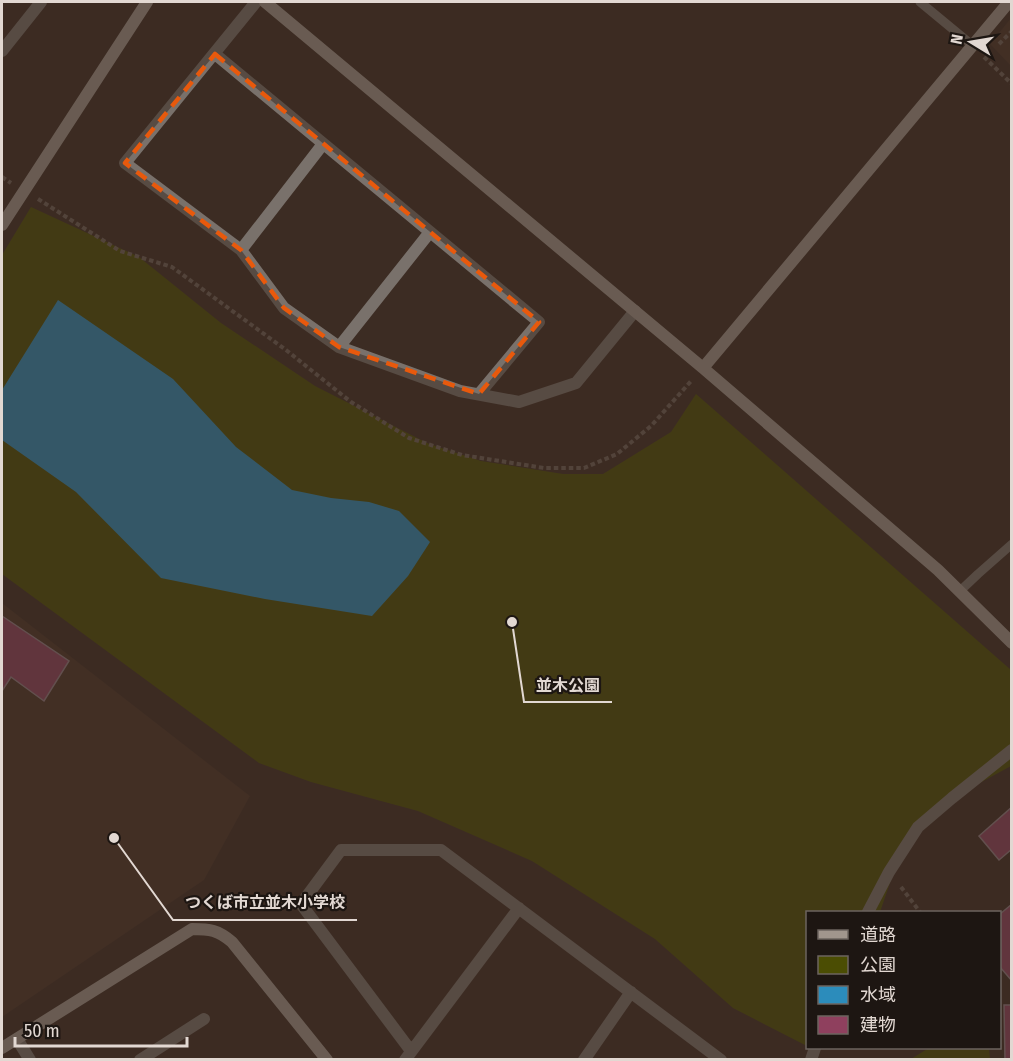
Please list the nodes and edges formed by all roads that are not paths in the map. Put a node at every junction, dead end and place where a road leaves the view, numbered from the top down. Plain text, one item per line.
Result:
1 (41, 2) edge
2 (147, 2) edge
3 (256, 2) edge
4 (266, 2) edge
5 (920, 2) edge
6 (1009, 2) edge
7 (972, 45) junction
8 (2, 51) edge
9 (215, 54) junction
10 (323, 144) junction
11 (2, 225) edge
12 (430, 232) junction
13 (241, 250) junction
14 (635, 311) junction
15 (339, 347) junction
16 (703, 368) junction
17 (479, 394) junction
18 (1011, 544) edge
19 (960, 591) junction
20 (1011, 643) edge
21 (1011, 750) edge
22 (519, 908) junction
23 (869, 911) edge
24 (631, 992) junction
25 (204, 1019) dead end
26 (17, 1039) junction
27 (2, 1048) edge
28 (408, 1055) edge
29 (30, 1059) edge
30 (140, 1059) edge
31 (327, 1059) edge
32 (584, 1059) edge
33 (721, 1059) edge

1 - 8 street
2 - 11 street
3 - 9 street
4 - 14 street
5 - 7 lane
6 - 7 street
7 - 16 street
9 - 10 street
9 - 13 street
10 - 12 street
10 - 13 street
12 - 15 street
12 - 17 street
13 - 15 street
14 - 16 street
14 - 17 street
15 - 17 street
16 - 19 street
18 - 19 lane
19 - 20 street
21 - 23 street
22 - 24 street
22 - 28 street
22 - 28 street
24 - 32 street
24 - 33 street
25 - 30 street
26 - 27 street
26 - 29 street
26 - 31 street

